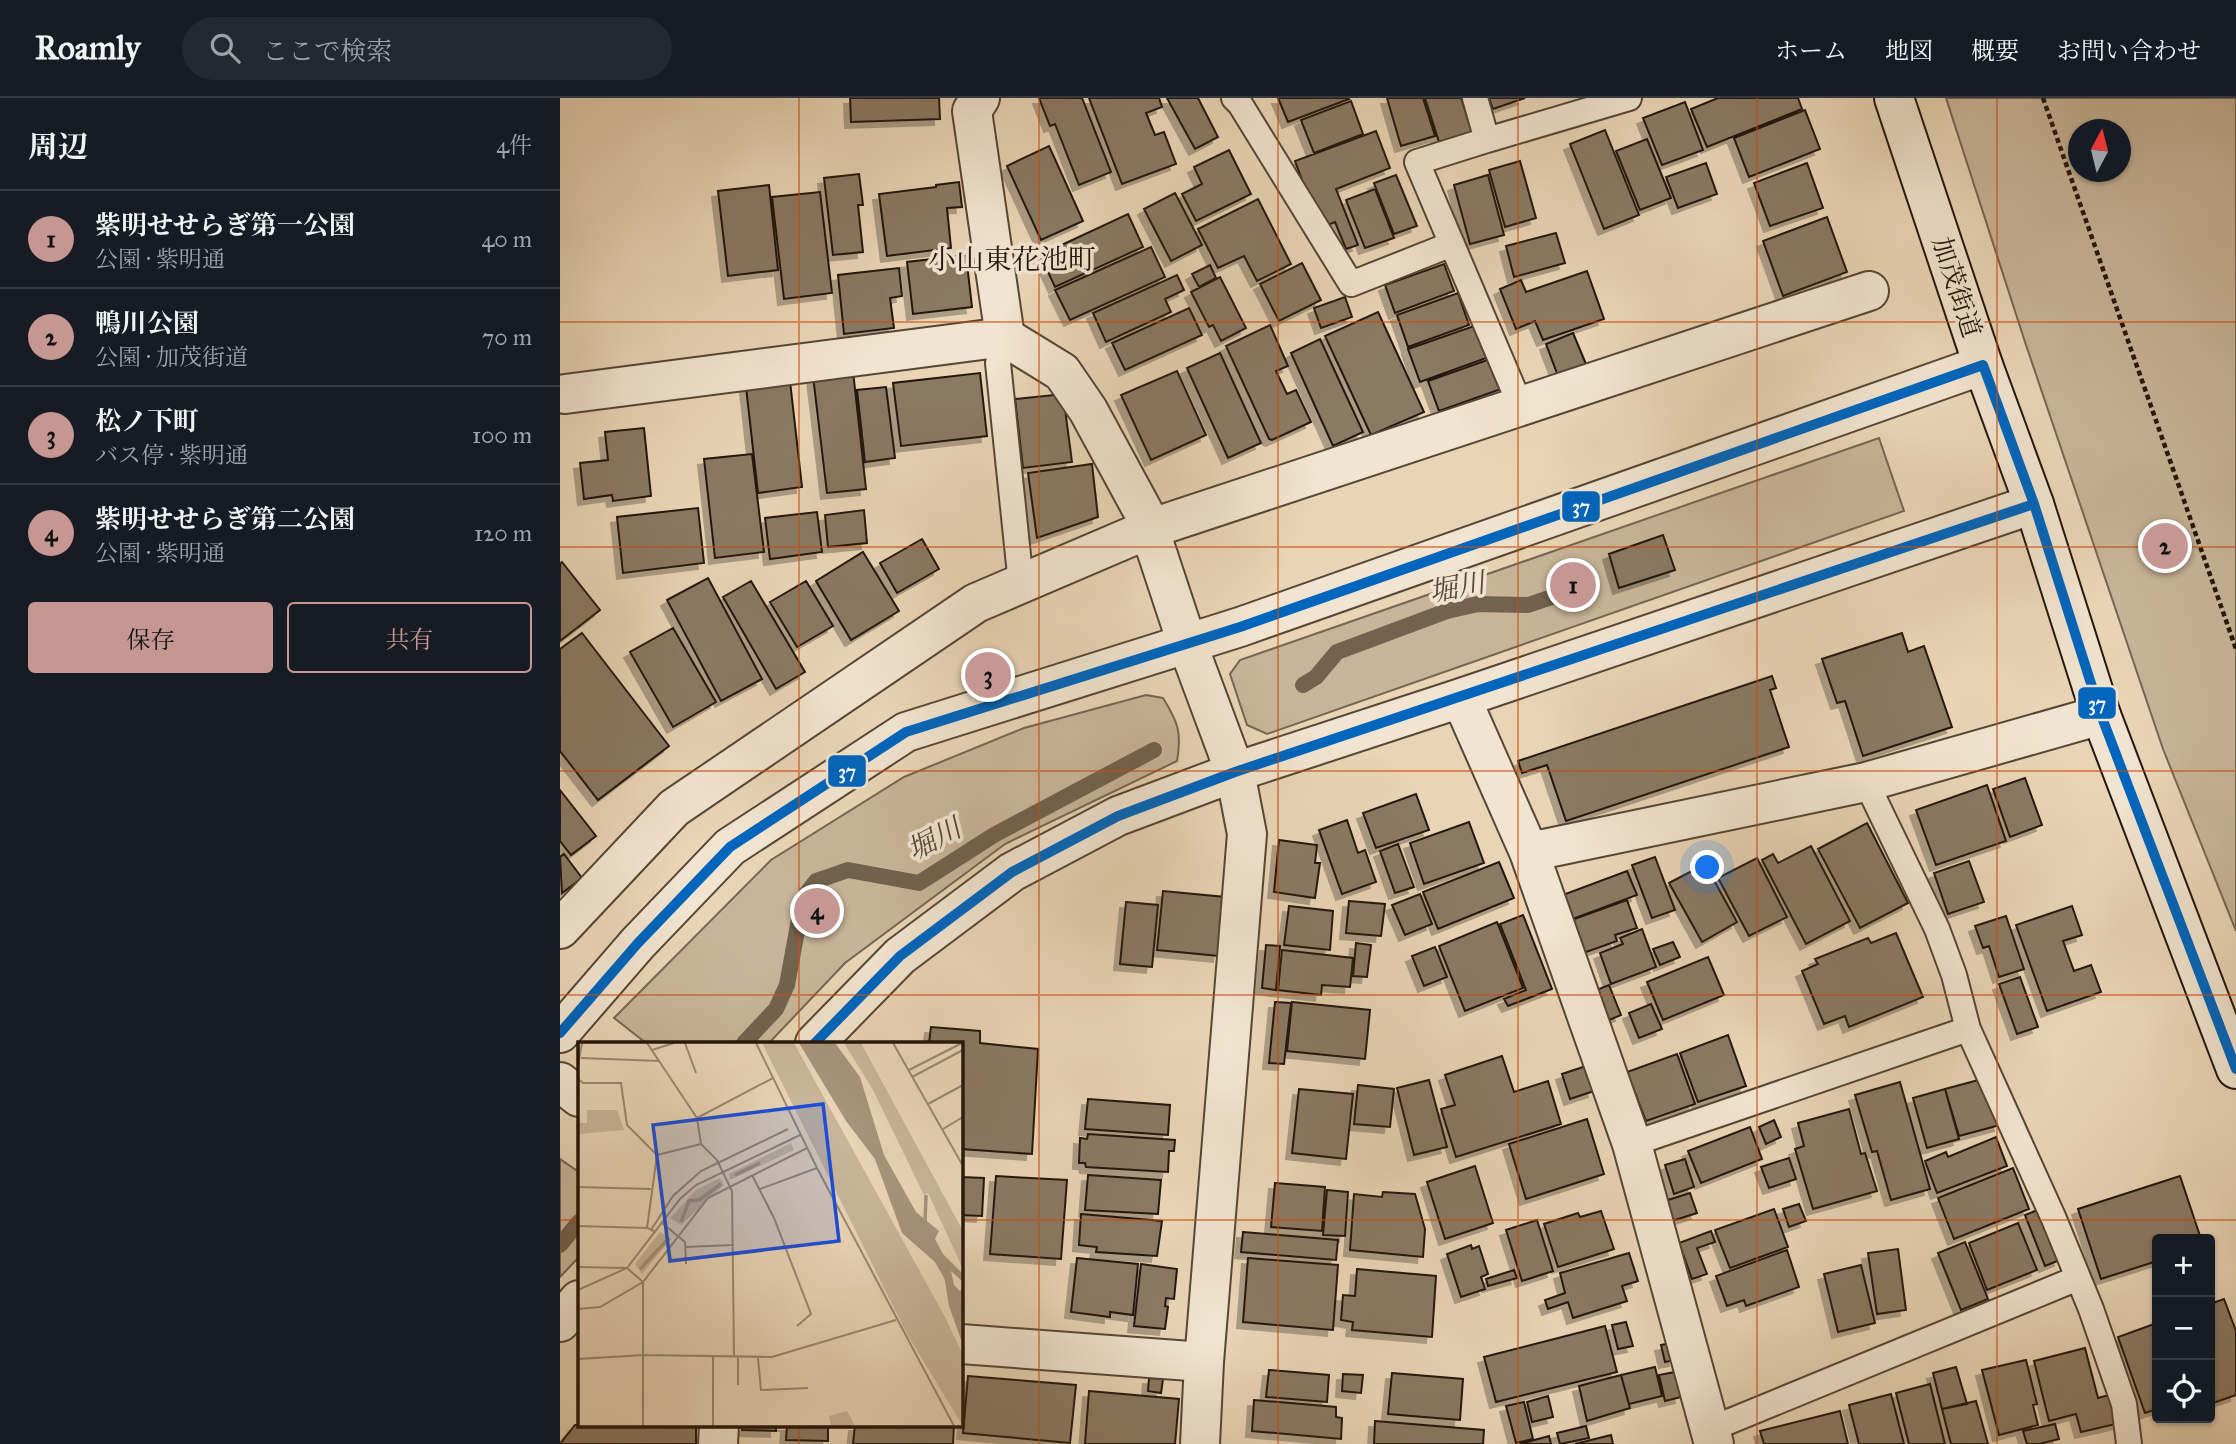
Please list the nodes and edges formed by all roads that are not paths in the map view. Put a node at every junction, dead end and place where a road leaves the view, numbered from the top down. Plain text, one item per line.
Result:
1 (980, 98) edge
2 (1234, 98) edge
3 (1475, 98) edge
4 (1629, 98) edge
5 (1894, 98) edge
6 (1487, 140) junction
7 (1452, 244) junction
8 (1869, 291) dead end
9 (1005, 337) junction
10 (1983, 365) junction
11 (562, 394) edge
12 (1521, 407) junction
13 (2034, 504) junction
14 (1149, 529) junction
15 (1021, 584) junction
16 (1187, 643) junction
17 (1461, 698) junction
18 (2101, 715) junction
19 (1235, 772) junction
20 (1866, 782) junction
21 (1529, 852) junction
22 (560, 929) edge
23 (1968, 1029) junction
24 (560, 1033) edge
25 (817, 1042) edge
26 (2236, 1069) edge
27 (560, 1082) edge
28 (578, 1096) edge
29 (1632, 1144) junction
30 (2078, 1278) junction
31 (578, 1301) edge
32 (560, 1322) edge
33 (962, 1344) edge
34 (1204, 1362) junction
35 (719, 1426) edge
36 (1712, 1436) edge
37 (718, 1444) edge
38 (1200, 1444) edge
39 (2129, 1444) edge

1 - 9 street
2 - 7 lane
3 - 6 lane
4 - 6 lane
5 - 10 street, 加茂街道
6 - 7 lane
7 - 12 lane
8 - 12 street
9 - 11 street
9 - 14 street
9 - 15 lane
10 - 13 street, 加茂街道
10 - 16 street
12 - 14 street
13 - 17 street
13 - 18 street, 加茂街道
14 - 15 street
14 - 16 street
15 - 22 street
16 - 19 street
16 - 24 street
17 - 19 street
17 - 21 street
18 - 20 street
18 - 26 street, 加茂街道
19 - 25 street
19 - 34 street
20 - 21 street
20 - 23 lane
21 - 29 street
23 - 29 lane
23 - 30 lane
27 - 28 street
29 - 36 street
30 - 36 lane
30 - 39 lane
31 - 32 street
33 - 34 street
34 - 38 street
35 - 37 street

